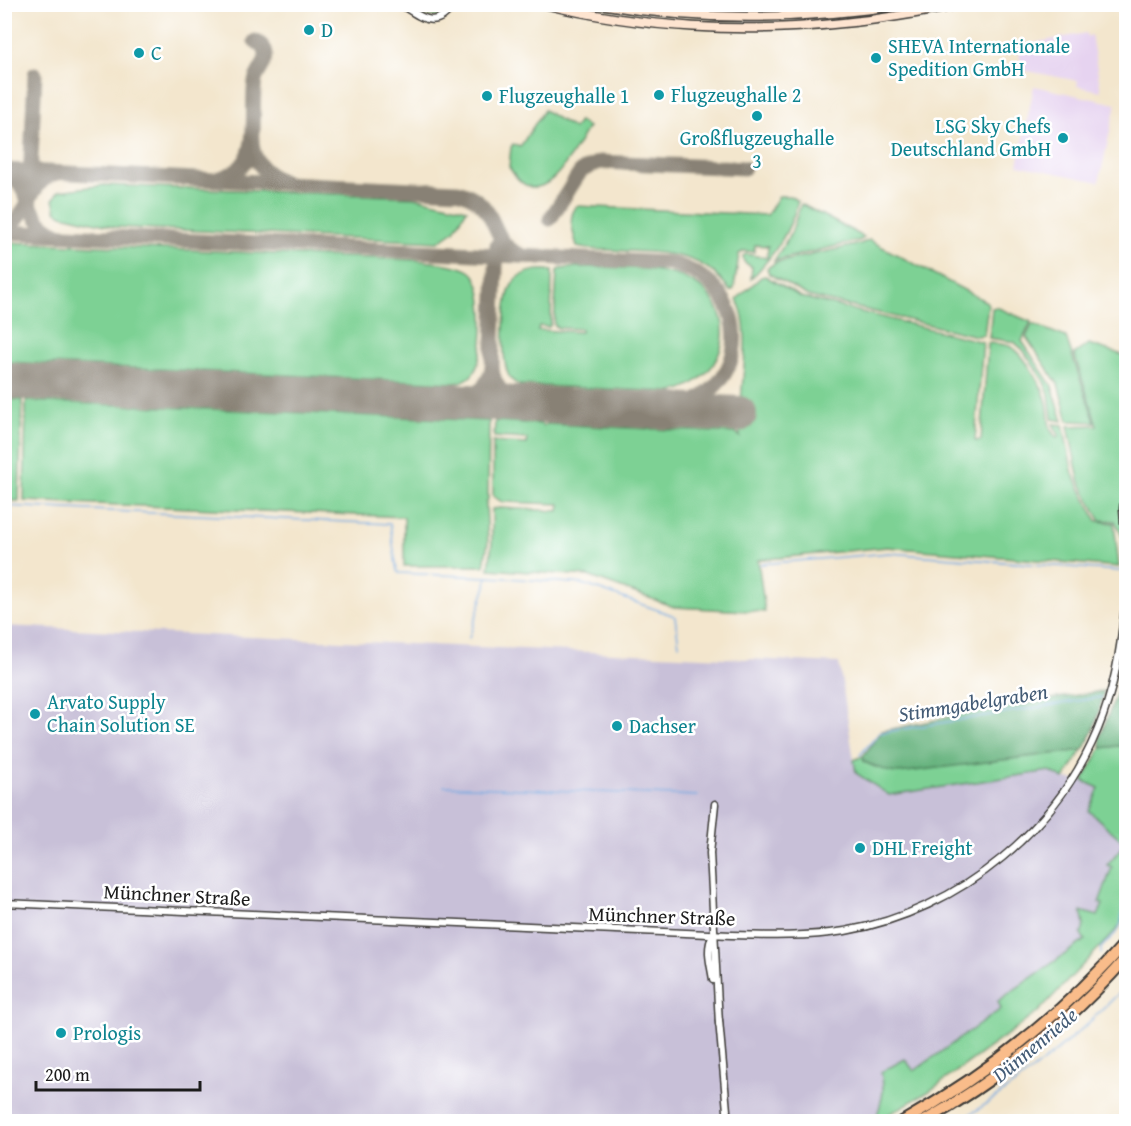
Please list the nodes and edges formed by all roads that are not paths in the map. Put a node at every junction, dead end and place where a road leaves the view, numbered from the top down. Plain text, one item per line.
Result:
1 (400, 4) edge
2 (454, 4) edge
3 (544, 4) edge
4 (907, 4) edge
5 (964, 4) edge
6 (601, 5) edge
7 (599, 16) junction
8 (1126, 478) edge
9 (1126, 551) edge
10 (1126, 596) edge
11 (715, 804) dead end
12 (4, 903) edge
13 (713, 934) junction
14 (1126, 942) edge
15 (1126, 958) edge
16 (728, 1122) edge
17 (902, 1122) edge
18 (923, 1122) edge

1 - 2 street
3 - 7 main road
4 - 6 main road
5 - 7 main road
6 - 7 street
8 - 9 street
10 - 13 street, Münchner Straße
11 - 13 street
12 - 13 street, Münchner Straße
13 - 16 street
14 - 17 highway
15 - 18 highway

